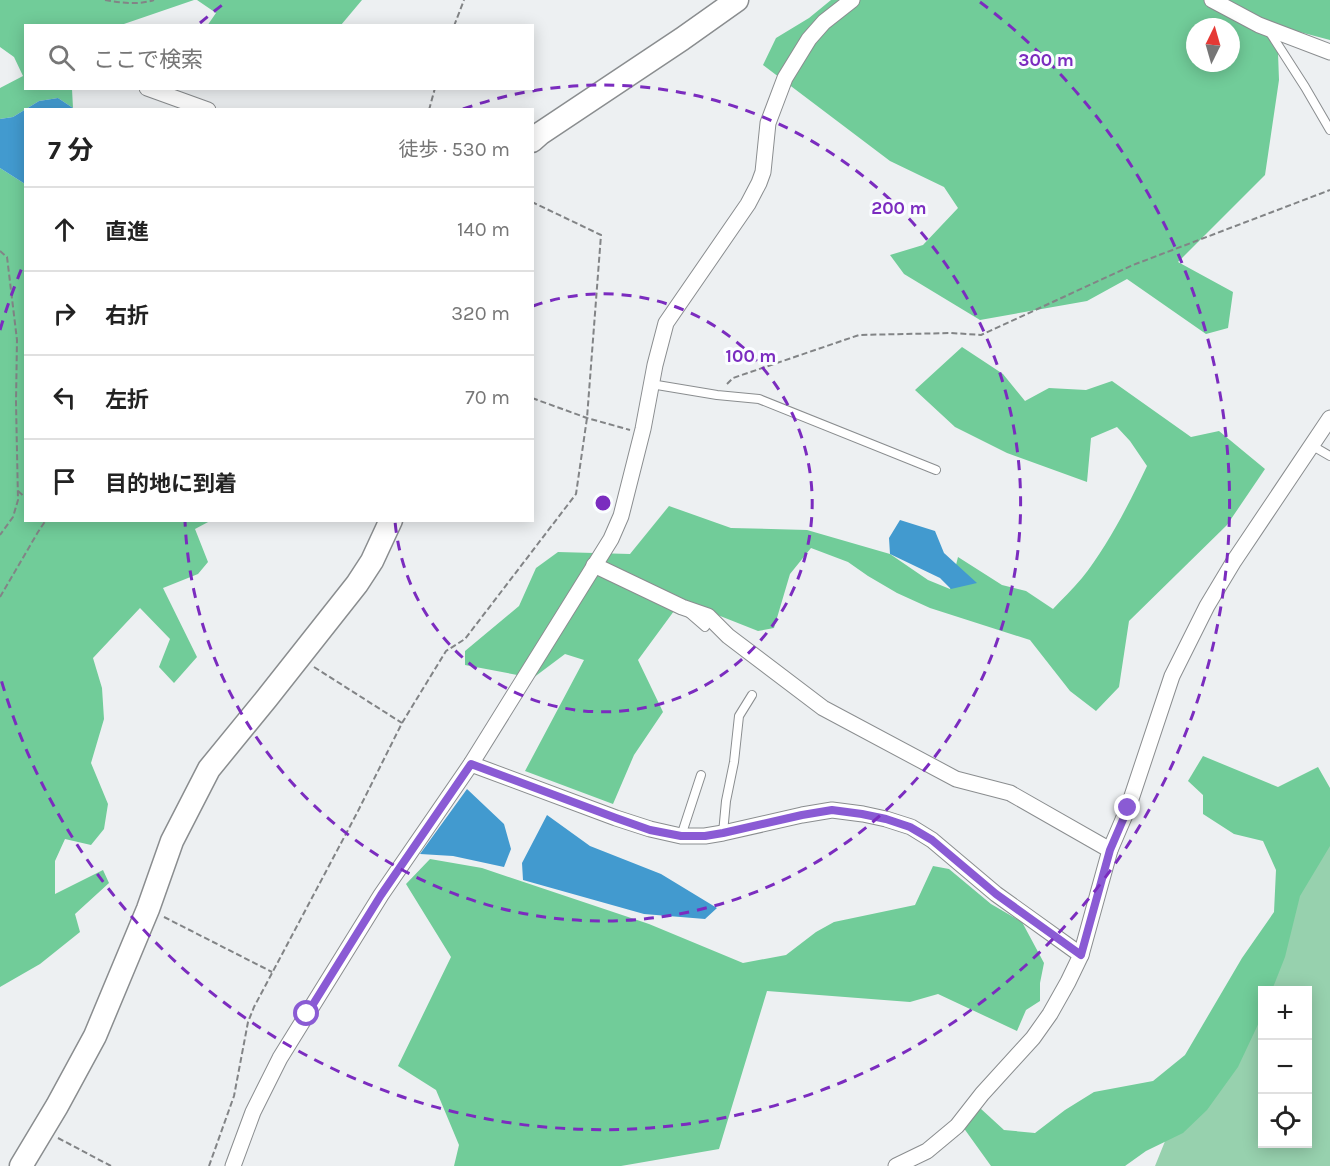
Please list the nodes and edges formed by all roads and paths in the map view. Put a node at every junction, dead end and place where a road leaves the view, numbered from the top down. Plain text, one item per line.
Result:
1 (105, 0) edge
2 (154, 0) edge
3 (464, 0) edge
4 (736, 0) edge
5 (852, 0) edge
6 (1212, 0) edge
7 (455, 24) edge
8 (1267, 29) junction
9 (1330, 52) edge
10 (153, 90) edge
11 (434, 90) edge
12 (202, 108) edge
13 (430, 108) edge
14 (1330, 130) edge
15 (534, 139) edge
16 (1330, 190) edge
17 (534, 203) edge
18 (0, 251) edge
19 (651, 384) junction
20 (717, 395) junction
21 (534, 399) edge
22 (587, 417) junction
23 (1330, 418) edge
24 (642, 429) junction
25 (1311, 445) junction
26 (1330, 456) edge
27 (936, 470) dead end
28 (18, 491) junction
29 (24, 496) edge
30 (45, 522) edge
31 (390, 522) edge
32 (0, 535) edge
33 (594, 565) junction
34 (0, 597) edge
35 (682, 607) junction
36 (705, 627) dead end
37 (299, 657) junction
38 (752, 695) dead end
39 (402, 723) junction
40 (471, 764) junction
41 (701, 774) dead end
42 (723, 833) junction
43 (681, 836) junction
44 (1110, 850) junction
45 (148, 909) junction
46 (1081, 955) junction
47 (272, 972) junction
48 (43, 1130) junction
49 (21, 1166) edge
50 (111, 1166) edge
51 (209, 1166) edge
52 (233, 1166) edge
53 (896, 1166) edge

1 - 2 path
3 - 7 path
4 - 15 street
5 - 19 street
6 - 8 street
8 - 9 street
8 - 14 lane
10 - 12 street
11 - 13 path
16 - 20 path
17 - 22 path
18 - 28 path
19 - 20 lane
19 - 24 street
20 - 27 lane
21 - 22 path
22 - 24 path
22 - 39 path
23 - 25 street
24 - 33 street
25 - 26 lane
25 - 44 street
28 - 29 path
28 - 32 path
30 - 34 path
31 - 37 street
33 - 35 street
33 - 40 street
35 - 36 lane
35 - 44 street
37 - 39 path
37 - 45 street
38 - 42 lane
39 - 47 path
40 - 43 street
40 - 52 street
41 - 43 lane
42 - 43 street
42 - 46 street
44 - 46 street
45 - 47 path
45 - 48 street
46 - 53 street
47 - 51 path
48 - 49 street
48 - 50 path

